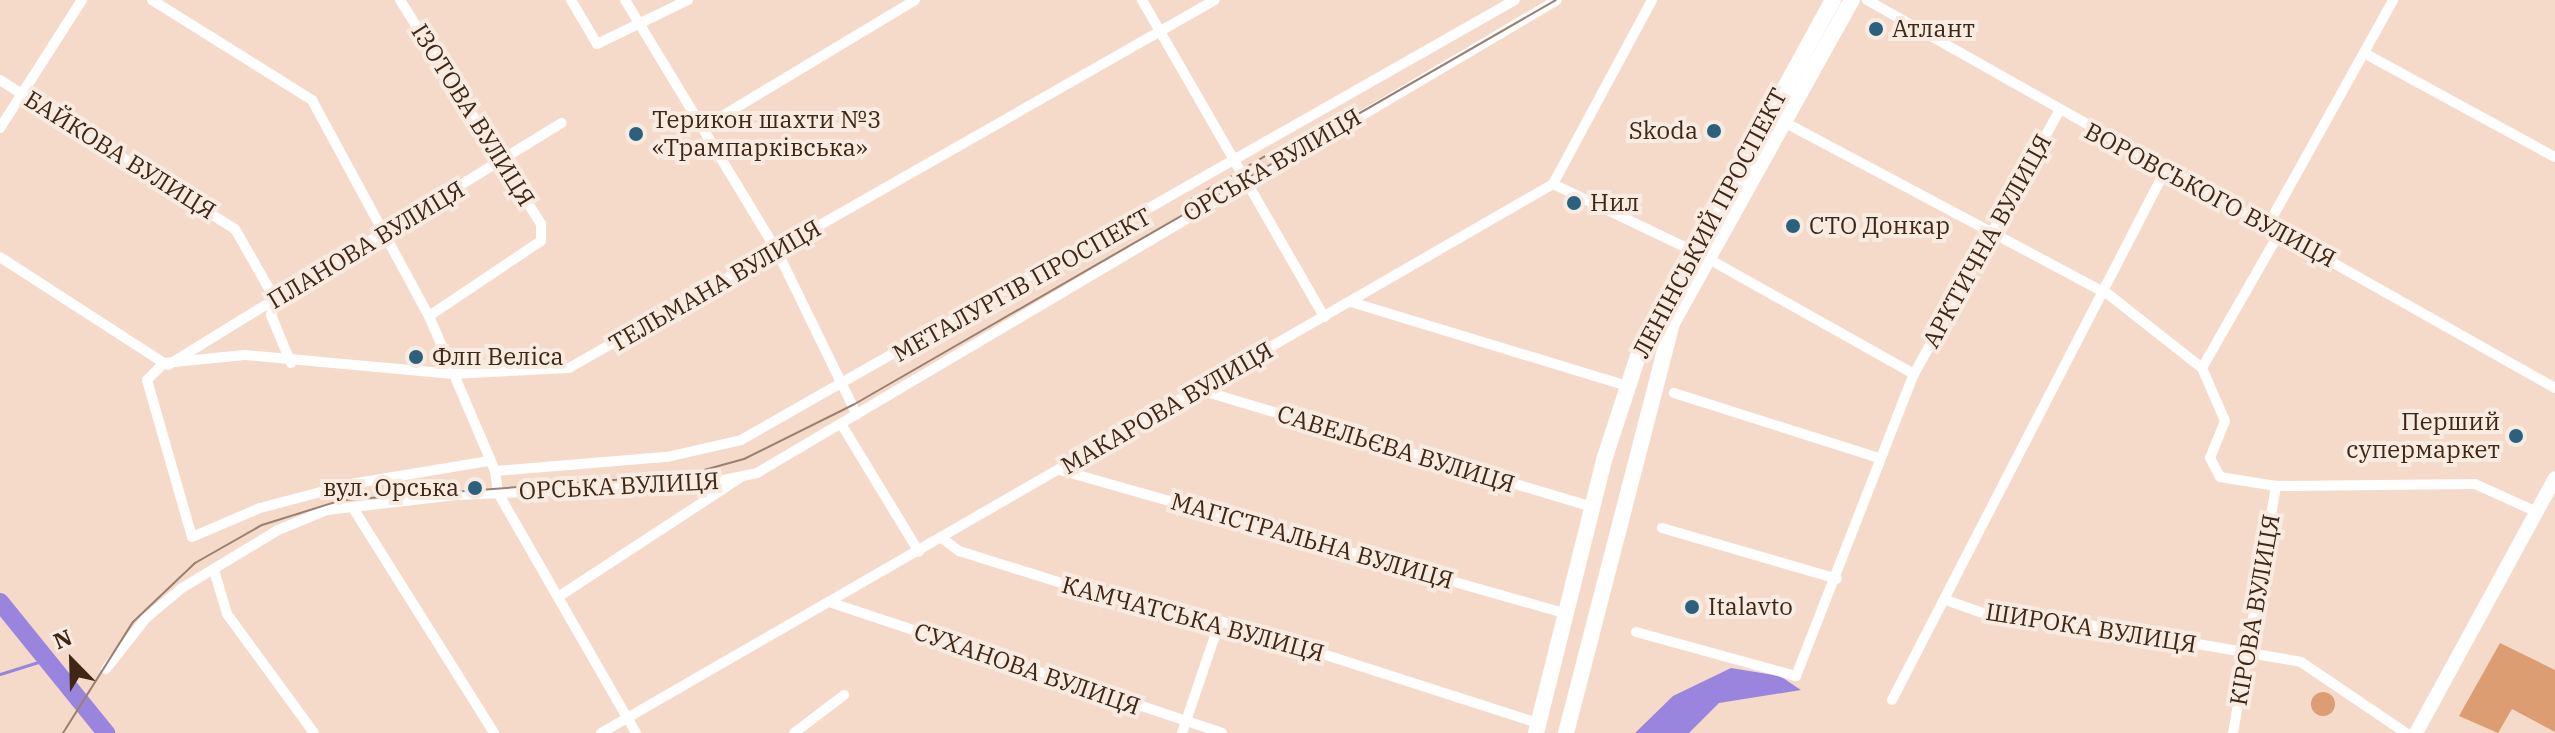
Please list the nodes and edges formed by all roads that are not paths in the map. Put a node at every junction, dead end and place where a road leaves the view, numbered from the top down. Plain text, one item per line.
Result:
1 (82, 0) edge
2 (152, 0) edge
3 (400, 0) edge
4 (571, 0) edge
5 (625, 0) edge
6 (688, 0) edge
7 (915, 0) edge
8 (1142, 0) edge
9 (1215, 0) edge
10 (1515, 0) edge
11 (1557, 0) edge
12 (1652, 0) edge
13 (1833, 0) edge
14 (1852, 0) edge
15 (1867, 0) edge
16 (2393, 0) edge
17 (641, 26) junction
18 (1163, 29) junction
19 (2364, 53) junction
20 (0, 80) edge
21 (22, 93) junction
22 (2058, 113) junction
23 (1784, 122) junction
24 (562, 123) dead end
25 (704, 127) junction
26 (0, 128) edge
27 (2555, 157) edge
28 (504, 160) junction
29 (1237, 163) junction
30 (2166, 169) junction
31 (1246, 182) junction
32 (1553, 184) junction
33 (2268, 225) junction
34 (2280, 232) junction
35 (389, 233) junction
36 (1991, 235) junction
37 (1691, 250) junction
38 (777, 251) junction
39 (0, 257) edge
40 (1707, 258) junction
41 (2101, 296) junction
42 (276, 301) junction
43 (1351, 302) junction
44 (429, 316) junction
45 (1324, 317) junction
46 (291, 363) junction
47 (166, 364) junction
48 (2202, 368) junction
49 (453, 374) junction
50 (1914, 374) junction
51 (846, 384) junction
52 (1627, 386) junction
53 (2555, 388) edge
54 (1200, 390) junction
55 (1674, 393) dead end
56 (857, 415) junction
57 (843, 427) junction
58 (1879, 458) junction
59 (488, 461) junction
60 (1060, 470) junction
61 (495, 471) junction
62 (740, 478) junction
63 (2555, 478) edge
64 (2276, 486) junction
65 (498, 493) junction
66 (1592, 507) junction
67 (353, 508) junction
68 (2537, 512) junction
69 (1662, 528) dead end
70 (943, 539) junction
71 (919, 552) junction
72 (214, 570) junction
73 (1837, 579) junction
74 (558, 597) junction
75 (1946, 600) junction
76 (832, 603) junction
77 (1220, 621) junction
78 (1562, 621) junction
79 (1636, 632) dead end
80 (1585, 644) junction
81 (2249, 653) junction
82 (1552, 663) junction
83 (1580, 666) junction
84 (106, 669) dead end
85 (844, 695) dead end
86 (1892, 700) dead end
87 (628, 723) junction
88 (1184, 727) edge
89 (1537, 728) edge
90 (314, 733) edge
91 (494, 733) edge
92 (601, 733) edge
93 (636, 733) edge
94 (794, 733) edge
95 (1222, 733) edge
96 (1566, 733) edge
97 (2233, 733) edge
98 (2406, 733) edge
99 (2416, 733) edge

1 - 21 street
2 - 35 street
3 - 28 street, ІЗОТОВА ВУЛИЦЯ
4 - 17 street
5 - 17 street
6 - 17 street
7 - 25 street
8 - 18 street
9 - 18 street, ТЕЛЬМАНА ВУЛИЦЯ
10 - 29 street, МЕТАЛУРГІВ ПРОСПЕКТ
11 - 31 street, ОРСЬКА ВУЛИЦЯ
12 - 32 street
13 - 37 main road, ЛЕНІНСЬКИЙ ПРОСПЕКТ
14 - 23 main road, ЛЕНІНСЬКИЙ ПРОСПЕКТ
15 - 22 street, ВОРОВСЬКОГО ВУЛИЦЯ
16 - 19 street
17 - 25 street
18 - 29 street
18 - 38 street, ТЕЛЬМАНА ВУЛИЦЯ
19 - 27 street
19 - 33 street
20 - 21 street, БАЙКОВА ВУЛИЦЯ
21 - 26 street
21 - 42 street, БАЙКОВА ВУЛИЦЯ
22 - 30 street, ВОРОВСЬКОГО ВУЛИЦЯ
22 - 36 street, АРКТИЧНА ВУЛИЦЯ
23 - 36 street
23 - 40 main road, ЛЕНІНСЬКИЙ ПРОСПЕКТ
24 - 28 street, ПЛАНОВА ВУЛИЦЯ
25 - 38 street
28 - 35 street, ПЛАНОВА ВУЛИЦЯ
28 - 44 street, ІЗОТОВА ВУЛИЦЯ
29 - 31 street
29 - 51 street, МЕТАЛУРГІВ ПРОСПЕКТ
30 - 33 street, ВОРОВСЬКОГО ВУЛИЦЯ
30 - 41 street, ШИРОКА ВУЛИЦЯ
31 - 45 street
31 - 56 street, ОРСЬКА ВУЛИЦЯ
32 - 37 street
32 - 43 street, МАКАРОВА ВУЛИЦЯ
33 - 34 street, ВОРОВСЬКОГО ВУЛИЦЯ
34 - 48 street
34 - 53 street, ВОРОВСЬКОГО ВУЛИЦЯ
35 - 42 street, ПЛАНОВА ВУЛИЦЯ
35 - 44 street
36 - 41 street
36 - 50 street, АРКТИЧНА ВУЛИЦЯ
37 - 52 main road, ЛЕНІНСЬКИЙ ПРОСПЕКТ
38 - 49 street, ТЕЛЬМАНА ВУЛИЦЯ
38 - 51 street
39 - 47 street
40 - 50 street
40 - 80 main road, ЛЕНІНСЬКИЙ ПРОСПЕКТ
41 - 48 street
41 - 75 street, ШИРОКА ВУЛИЦЯ
42 - 46 street, БАЙКОВА ВУЛИЦЯ
42 - 47 street, ПЛАНОВА ВУЛИЦЯ
43 - 45 street, МАКАРОВА ВУЛИЦЯ
43 - 52 street
44 - 49 street
45 - 54 street, МАКАРОВА ВУЛИЦЯ
46 - 47 street, ТЕЛЬМАНА ВУЛИЦЯ
46 - 49 street, ТЕЛЬМАНА ВУЛИЦЯ
47 - 59 street
48 - 64 street
49 - 59 street
50 - 58 street, АРКТИЧНА ВУЛИЦЯ
51 - 56 street
51 - 61 street, МЕТАЛУРГІВ ПРОСПЕКТ
52 - 66 main road, ЛЕНІНСЬКИЙ ПРОСПЕКТ
54 - 60 street, МАКАРОВА ВУЛИЦЯ
54 - 66 street, САВЕЛЬЄВА ВУЛИЦЯ
55 - 58 street
56 - 57 street, ОРСЬКА ВУЛИЦЯ
57 - 62 street, ОРСЬКА ВУЛИЦЯ
57 - 71 street
58 - 73 street, АРКТИЧНА ВУЛИЦЯ
59 - 61 street
60 - 70 street, МАКАРОВА ВУЛИЦЯ
60 - 78 street, МАГІСТРАЛЬНА ВУЛИЦЯ
61 - 65 street
62 - 65 street, ОРСЬКА ВУЛИЦЯ
62 - 74 street, ОРСЬКА ВУЛИЦЯ
63 - 68 street
64 - 68 street
64 - 81 street, КІРОВА ВУЛИЦЯ
65 - 67 street, ОРСЬКА ВУЛИЦЯ
65 - 74 street, ОРСЬКА ВУЛИЦЯ
66 - 78 main road, ЛЕНІНСЬКИЙ ПРОСПЕКТ
67 - 72 street, ОРСЬКА ВУЛИЦЯ
67 - 91 street
68 - 99 street
69 - 73 street
70 - 71 street, МАКАРОВА ВУЛИЦЯ
70 - 77 street, КАМЧАТСЬКА ВУЛИЦЯ
71 - 76 street, МАКАРОВА ВУЛИЦЯ
72 - 84 street, ОРСЬКА ВУЛИЦЯ
72 - 90 street
73 - 79 street, АРКТИЧНА ВУЛИЦЯ
74 - 87 street, ОРСЬКА ВУЛИЦЯ
75 - 81 street, ШИРОКА ВУЛИЦЯ
75 - 86 street, ШИРОКА ВУЛИЦЯ
76 - 87 street, МАКАРОВА ВУЛИЦЯ
76 - 88 street, СУХАНОВА ВУЛИЦЯ
77 - 88 street
77 - 89 street, КАМЧАТСЬКА ВУЛИЦЯ
78 - 80 main road
78 - 82 main road, ЛЕНІНСЬКИЙ ПРОСПЕКТ
80 - 83 main road, ЛЕНІНСЬКИЙ ПРОСПЕКТ
81 - 97 street, КІРОВА ВУЛИЦЯ
81 - 98 street, ШИРОКА ВУЛИЦЯ
82 - 83 main road
82 - 89 main road, ЛЕНІНСЬКИЙ ПРОСПЕКТ
83 - 96 main road, ЛЕНІНСЬКИЙ ПРОСПЕКТ
85 - 94 street
87 - 92 street, МАКАРОВА ВУЛИЦЯ
87 - 93 street, ОРСЬКА ВУЛИЦЯ
88 - 95 street, СУХАНОВА ВУЛИЦЯ

